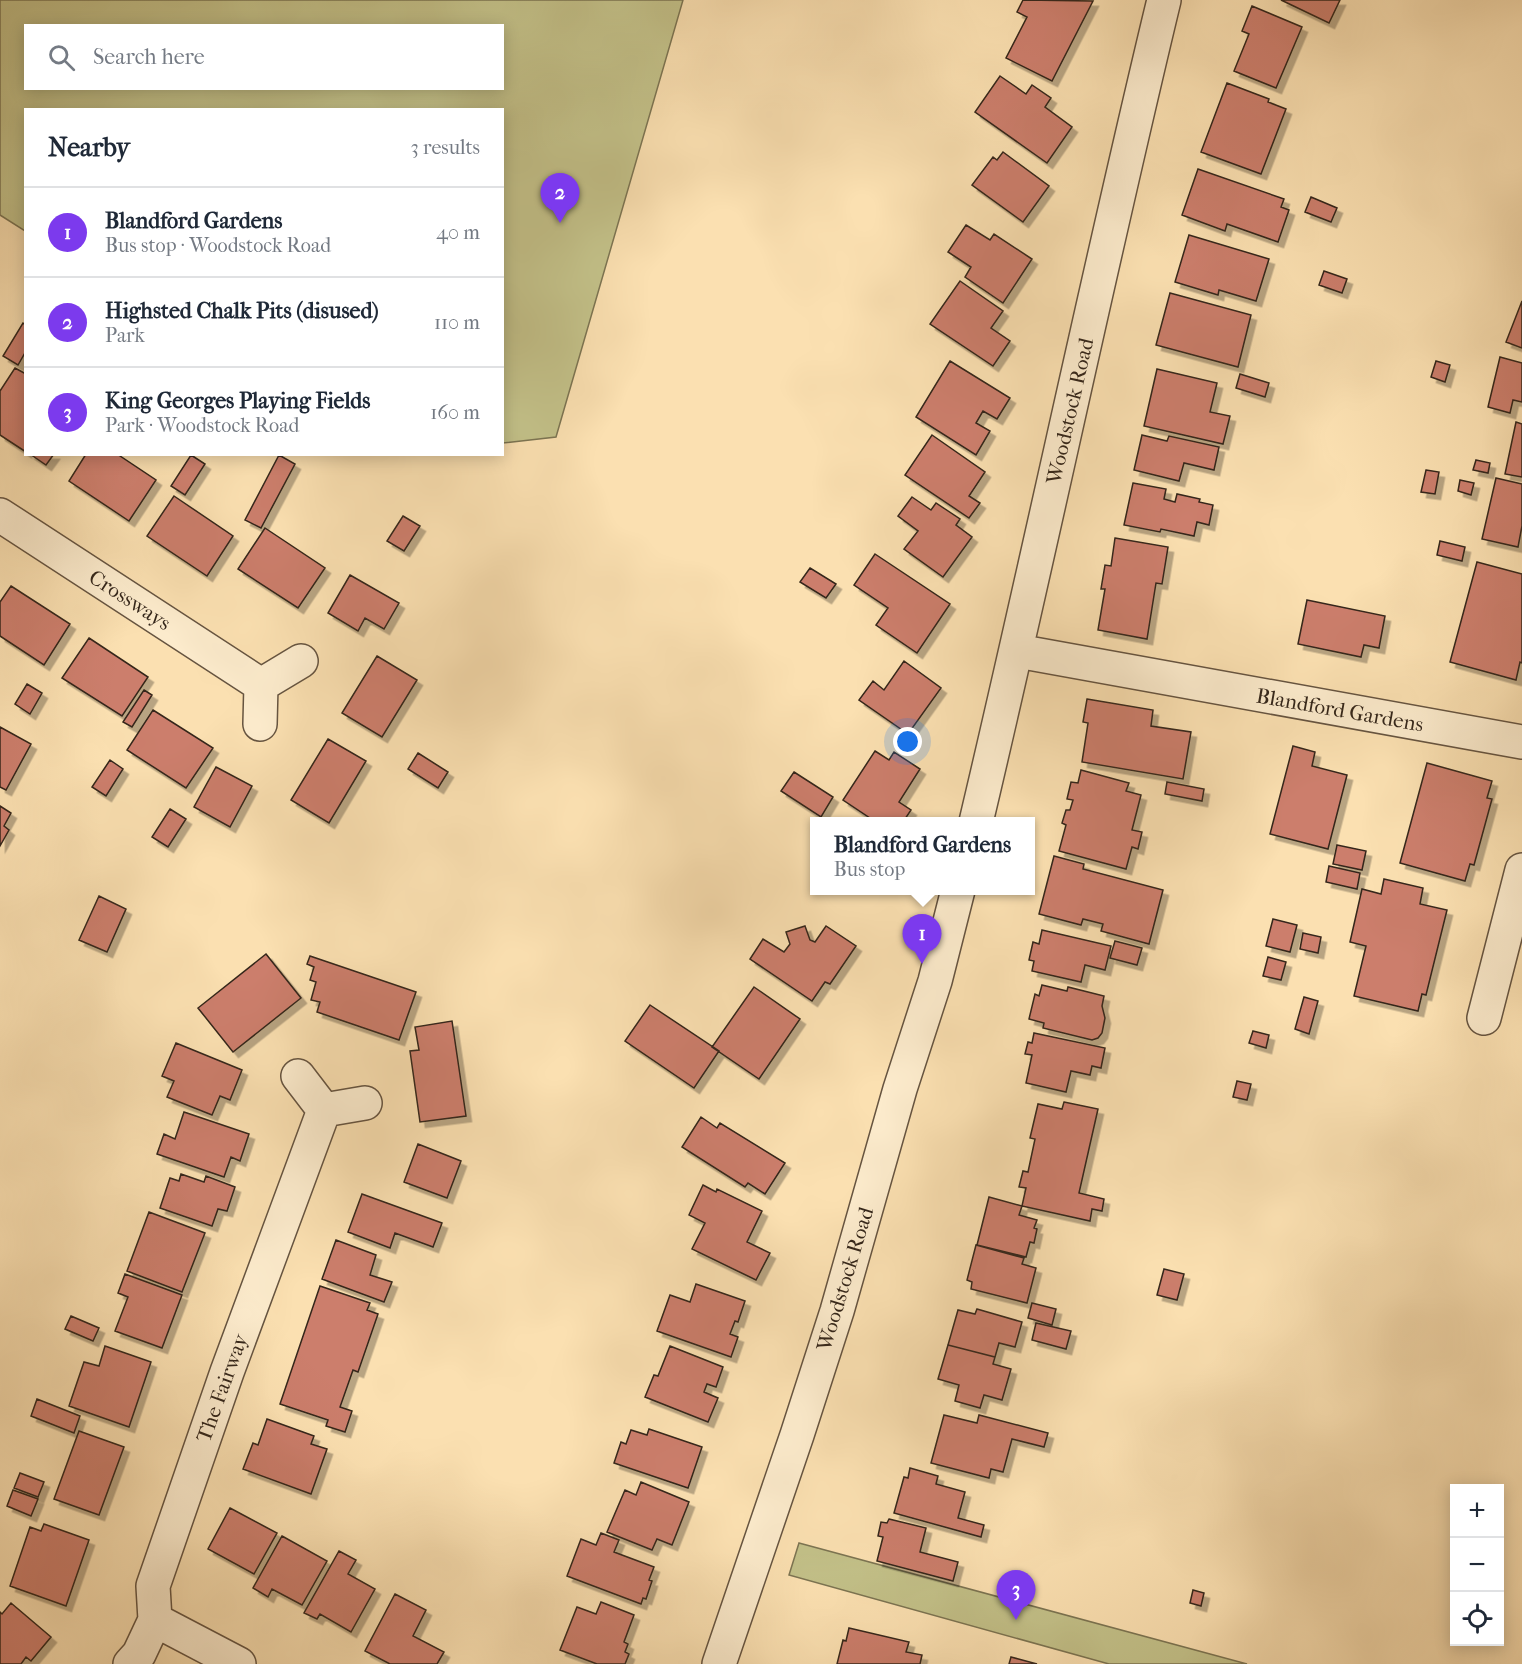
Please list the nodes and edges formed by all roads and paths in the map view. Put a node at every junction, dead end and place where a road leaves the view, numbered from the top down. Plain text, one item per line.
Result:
1 (1164, 0) edge
2 (0, 515) edge
3 (1017, 651) junction
4 (301, 661) dead end
5 (261, 685) junction
6 (261, 724) dead end
7 (1522, 742) edge
8 (976, 817) edge
9 (1522, 870) edge
10 (957, 895) edge
11 (1485, 1018) dead end
12 (298, 1076) dead end
13 (365, 1103) dead end
14 (324, 1110) junction
15 (155, 1620) junction
16 (130, 1664) edge
17 (239, 1664) edge
18 (718, 1664) edge

1 - 3 street, Woodstock Road
2 - 5 street, Crossways
3 - 7 street, Blandford Gardens
3 - 8 street, Woodstock Road
4 - 5 street
5 - 6 street
9 - 11 street
10 - 18 street, Woodstock Road
12 - 14 street
13 - 14 street
14 - 15 street, The Fairway
15 - 16 street, The Fairway
15 - 17 street

